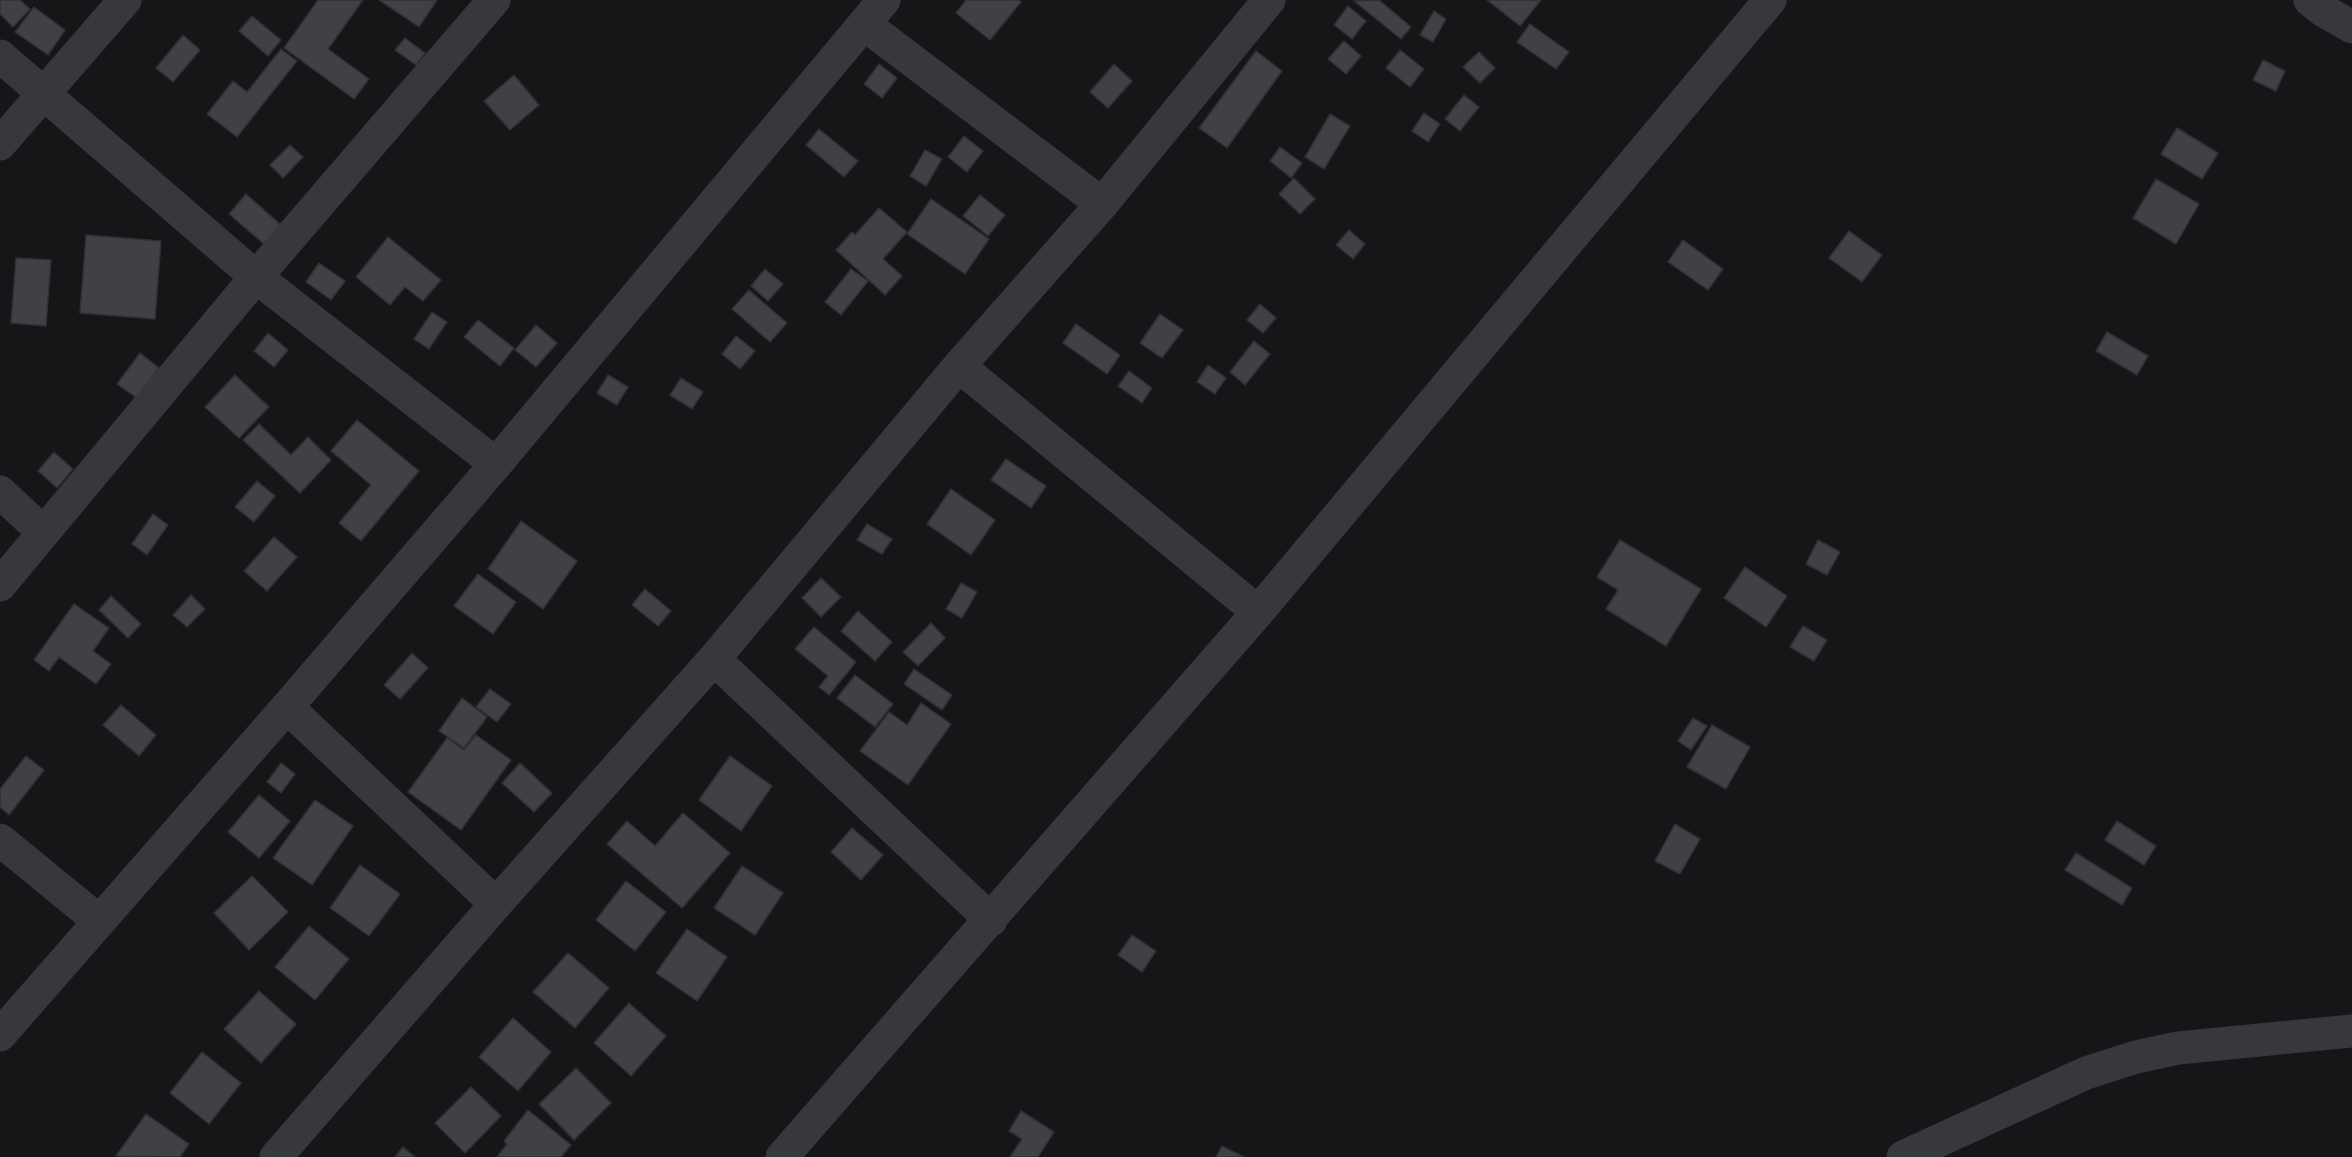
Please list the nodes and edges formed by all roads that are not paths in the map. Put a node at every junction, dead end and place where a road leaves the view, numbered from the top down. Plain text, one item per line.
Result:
1 (125, 0) edge
2 (494, 0) edge
3 (1269, 0) edge
4 (2310, 0) edge
5 (1763, 2) edge
6 (874, 12) edge
7 (2352, 27) edge
8 (0, 56) edge
9 (44, 93) junction
10 (0, 144) edge
11 (1102, 204) junction
12 (256, 277) junction
13 (959, 366) junction
14 (496, 464) junction
15 (0, 492) edge
16 (43, 532) junction
17 (0, 585) edge
18 (1258, 612) junction
19 (714, 659) junction
20 (287, 708) junction
21 (0, 840) edge
22 (496, 904) junction
23 (991, 920) junction
24 (99, 921) junction
25 (2352, 1031) edge
26 (0, 1035) edge
27 (276, 1157) edge
28 (782, 1157) edge
29 (1903, 1157) edge

1 - 9 street
2 - 12 street
3 - 11 street
4 - 7 street
5 - 18 street
6 - 11 street
6 - 14 street
8 - 9 street
9 - 10 street
9 - 12 street
11 - 13 street
12 - 14 street
12 - 16 street
13 - 18 street
13 - 19 street
14 - 20 street
15 - 16 street
16 - 17 street
18 - 23 street
19 - 22 street
19 - 23 street
20 - 22 street
20 - 24 street
21 - 24 street
22 - 27 street
23 - 28 street
24 - 26 street
25 - 29 street

